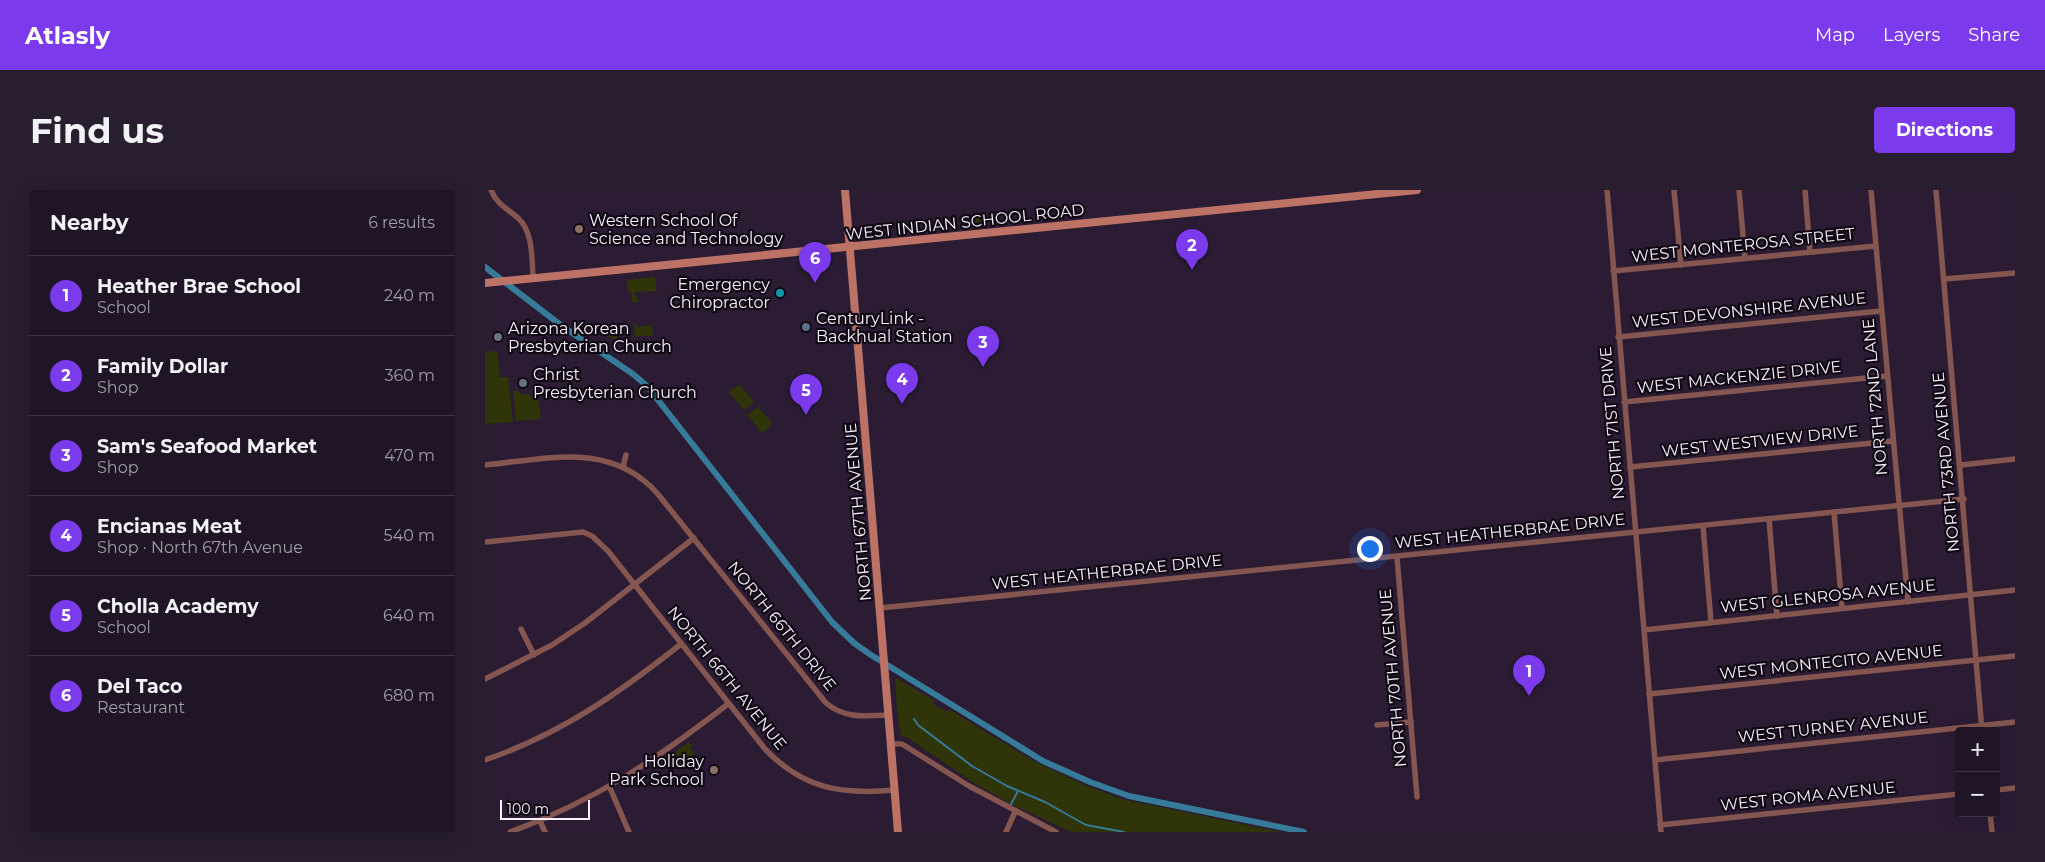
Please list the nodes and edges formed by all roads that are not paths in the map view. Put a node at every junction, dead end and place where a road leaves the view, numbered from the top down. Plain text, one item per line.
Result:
1 (491, 190) edge
2 (845, 190) edge
3 (1417, 190) edge
4 (1607, 190) edge
5 (1674, 190) edge
6 (1739, 190) edge
7 (1805, 190) edge
8 (1871, 190) edge
9 (1936, 190) edge
10 (1876, 246) junction
11 (850, 247) junction
12 (1810, 252) junction
13 (1745, 258) junction
14 (1681, 264) junction
15 (1613, 271) junction
16 (2015, 273) edge
17 (533, 278) junction
18 (1944, 279) junction
19 (487, 282) edge
20 (1881, 311) junction
21 (1618, 337) junction
22 (1887, 376) junction
23 (1624, 402) junction
24 (1893, 442) junction
25 (626, 455) dead end
26 (2015, 459) edge
27 (485, 465) edge
28 (1961, 465) junction
29 (623, 466) junction
30 (1630, 468) junction
31 (1964, 499) junction
32 (1899, 506) junction
33 (1834, 512) junction
34 (1769, 519) junction
35 (1703, 526) junction
36 (1635, 532) junction
37 (694, 538) junction
38 (485, 542) edge
39 (1397, 557) junction
40 (633, 584) junction
41 (2015, 590) edge
42 (1971, 595) junction
43 (1908, 602) junction
44 (880, 608) junction
45 (1842, 608) junction
46 (1777, 616) junction
47 (1711, 622) junction
48 (521, 630) dead end
49 (1644, 630) junction
50 (681, 644) junction
51 (534, 655) junction
52 (2015, 656) edge
53 (1977, 661) junction
54 (485, 679) edge
55 (1649, 694) junction
56 (728, 704) junction
57 (889, 715) junction
58 (1411, 722) junction
59 (2015, 722) edge
60 (1377, 725) dead end
61 (1982, 727) edge
62 (1988, 727) edge
63 (1955, 731) edge
64 (891, 744) junction
65 (485, 760) edge
66 (1655, 760) junction
67 (609, 788) junction
68 (2015, 788) edge
69 (895, 790) junction
70 (2000, 790) edge
71 (1955, 794) edge
72 (1417, 797) dead end
73 (1015, 812) junction
74 (1991, 817) edge
75 (540, 821) junction
76 (1661, 829) edge
77 (510, 832) edge
78 (545, 832) edge
79 (629, 832) edge
80 (899, 832) edge
81 (1006, 832) edge
82 (1056, 832) edge
83 (1992, 832) edge

1 - 17 street
2 - 11 main road, NORTH 67TH AVENUE
3 - 11 main road, WEST INDIAN SCHOOL ROAD
4 - 15 street, NORTH 71ST DRIVE
5 - 14 street
6 - 13 street
7 - 12 street
8 - 10 street, NORTH 72ND LANE
9 - 18 street, NORTH 73RD AVENUE
10 - 12 street, WEST MONTEROSA STREET
10 - 20 street, NORTH 72ND LANE
11 - 17 main road, WEST INDIAN SCHOOL ROAD
11 - 44 main road, NORTH 67TH AVENUE
12 - 13 street, WEST MONTEROSA STREET
13 - 14 street, WEST MONTEROSA STREET
14 - 15 street, WEST MONTEROSA STREET
15 - 21 street, NORTH 71ST DRIVE
16 - 18 street
17 - 19 main road, WEST INDIAN SCHOOL ROAD
18 - 28 street, NORTH 73RD AVENUE
20 - 21 street, WEST DEVONSHIRE AVENUE
20 - 22 street, NORTH 72ND LANE
21 - 23 street, NORTH 71ST DRIVE
22 - 23 street, WEST MACKENZIE DRIVE
22 - 24 street, NORTH 72ND LANE
23 - 30 street, NORTH 71ST DRIVE
24 - 30 street, WEST WESTVIEW DRIVE
24 - 32 street, NORTH 72ND LANE
25 - 29 street
26 - 28 street
27 - 29 street
28 - 31 street, NORTH 73RD AVENUE
29 - 37 street
30 - 36 street, NORTH 71ST DRIVE
31 - 32 street, WEST HEATHERBRAE DRIVE
31 - 42 street, NORTH 73RD AVENUE
32 - 33 street, WEST HEATHERBRAE DRIVE
32 - 43 street, NORTH 72ND LANE
33 - 34 street, WEST HEATHERBRAE DRIVE
33 - 45 street
34 - 35 street, WEST HEATHERBRAE DRIVE
34 - 46 street
35 - 36 street, WEST HEATHERBRAE DRIVE
35 - 47 street
36 - 39 street, WEST HEATHERBRAE DRIVE
36 - 49 street, NORTH 71ST DRIVE
37 - 40 street
37 - 57 street, NORTH 66TH DRIVE
38 - 40 street
39 - 44 street, WEST HEATHERBRAE DRIVE
39 - 58 street, NORTH 70TH AVENUE
40 - 50 street, NORTH 66TH AVENUE
40 - 51 street
41 - 42 street, WEST GLENROSA AVENUE
42 - 43 street, WEST GLENROSA AVENUE
42 - 53 street, NORTH 73RD AVENUE
43 - 45 street, WEST GLENROSA AVENUE
44 - 57 main road, NORTH 67TH AVENUE
45 - 46 street, WEST GLENROSA AVENUE
46 - 47 street, WEST GLENROSA AVENUE
47 - 49 street, WEST GLENROSA AVENUE
48 - 51 street
49 - 55 street, NORTH 71ST DRIVE
50 - 56 street, NORTH 66TH AVENUE
50 - 65 street
51 - 54 street
52 - 53 street, WEST MONTECITO AVENUE
53 - 55 street, WEST MONTECITO AVENUE
53 - 61 street, NORTH 73RD AVENUE
55 - 66 street, NORTH 71ST DRIVE
56 - 67 street
56 - 69 street, NORTH 66TH AVENUE
57 - 64 main road, NORTH 67TH AVENUE
58 - 60 street
58 - 72 street, NORTH 70TH AVENUE
59 - 62 street, WEST TURNEY AVENUE
63 - 66 street, WEST TURNEY AVENUE
64 - 69 main road, NORTH 67TH AVENUE
64 - 73 street
66 - 76 street, NORTH 71ST DRIVE
67 - 75 street
67 - 79 street
68 - 70 street
69 - 80 main road, NORTH 67TH AVENUE
71 - 76 street, WEST ROMA AVENUE
73 - 81 street
73 - 82 street
74 - 83 street
75 - 77 street
75 - 78 street

